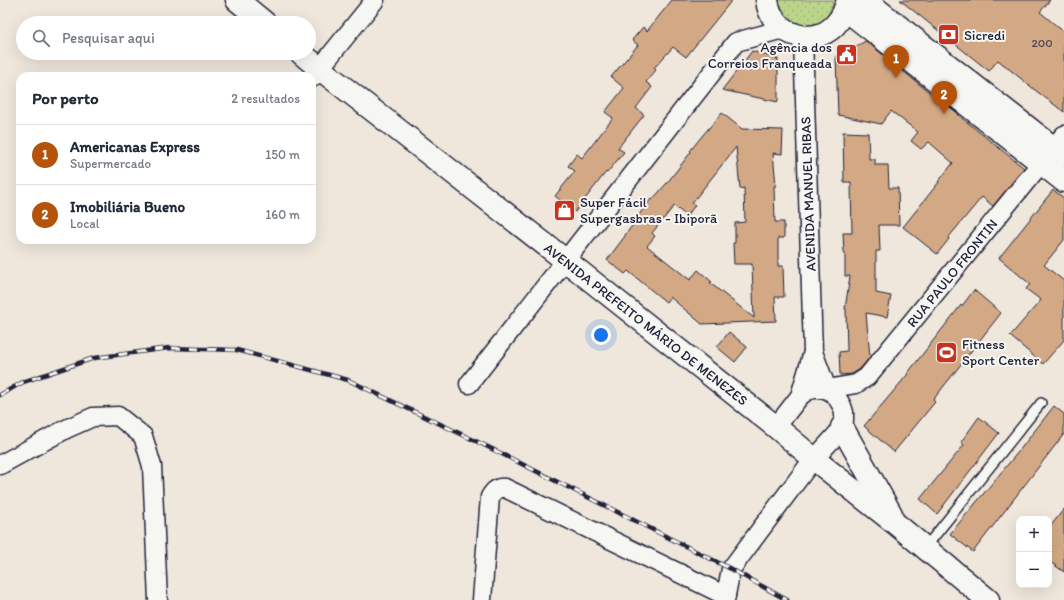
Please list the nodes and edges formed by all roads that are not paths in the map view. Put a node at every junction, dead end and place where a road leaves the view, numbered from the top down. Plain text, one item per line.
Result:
1 (237, 0) edge
2 (375, 0) edge
3 (767, 0) edge
4 (853, 3) edge
5 (256, 16) edge
6 (784, 29) junction
7 (804, 37) junction
8 (306, 60) edge
9 (315, 72) edge
10 (316, 74) edge
11 (1056, 150) edge
12 (1064, 181) edge
13 (565, 260) junction
14 (813, 352) junction
15 (469, 384) dead end
16 (827, 389) junction
17 (800, 396) junction
18 (1041, 403) dead end
19 (776, 427) junction
20 (842, 427) junction
21 (814, 459) junction
22 (0, 465) edge
23 (896, 524) junction
24 (925, 548) junction
25 (726, 598) edge
26 (158, 600) edge
27 (482, 600) edge
28 (988, 600) edge

1 - 5 main road
2 - 10 street
3 - 6 main road
4 - 7 main road
4 - 11 main road
6 - 7 main road
6 - 13 street
7 - 14 street, AVENIDA MANUEL RIBAS
8 - 9 main road, AVENIDA PREFEITO MÁRIO DE MENEZES
10 - 13 main road, AVENIDA PREFEITO MÁRIO DE MENEZES
11 - 12 main road
11 - 16 street, RUA PAULO FRONTIN
13 - 15 street
13 - 19 main road, AVENIDA PREFEITO MÁRIO DE MENEZES
14 - 16 street, AVENIDA MANUEL RIBAS
14 - 17 street, AVENIDA MANUEL RIBAS
16 - 17 street
16 - 20 street, AVENIDA MANUEL RIBAS
17 - 19 street, AVENIDA MANUEL RIBAS
18 - 24 lane
19 - 21 main road, AVENIDA PREFEITO MÁRIO DE MENEZES
20 - 21 street
20 - 23 main road
21 - 23 main road, AVENIDA PREFEITO MÁRIO DE MENEZES
21 - 25 street
22 - 26 street
23 - 24 main road, AVENIDA PREFEITO MÁRIO DE MENEZES
24 - 28 main road, AVENIDA PREFEITO MÁRIO DE MENEZES
25 - 27 street

